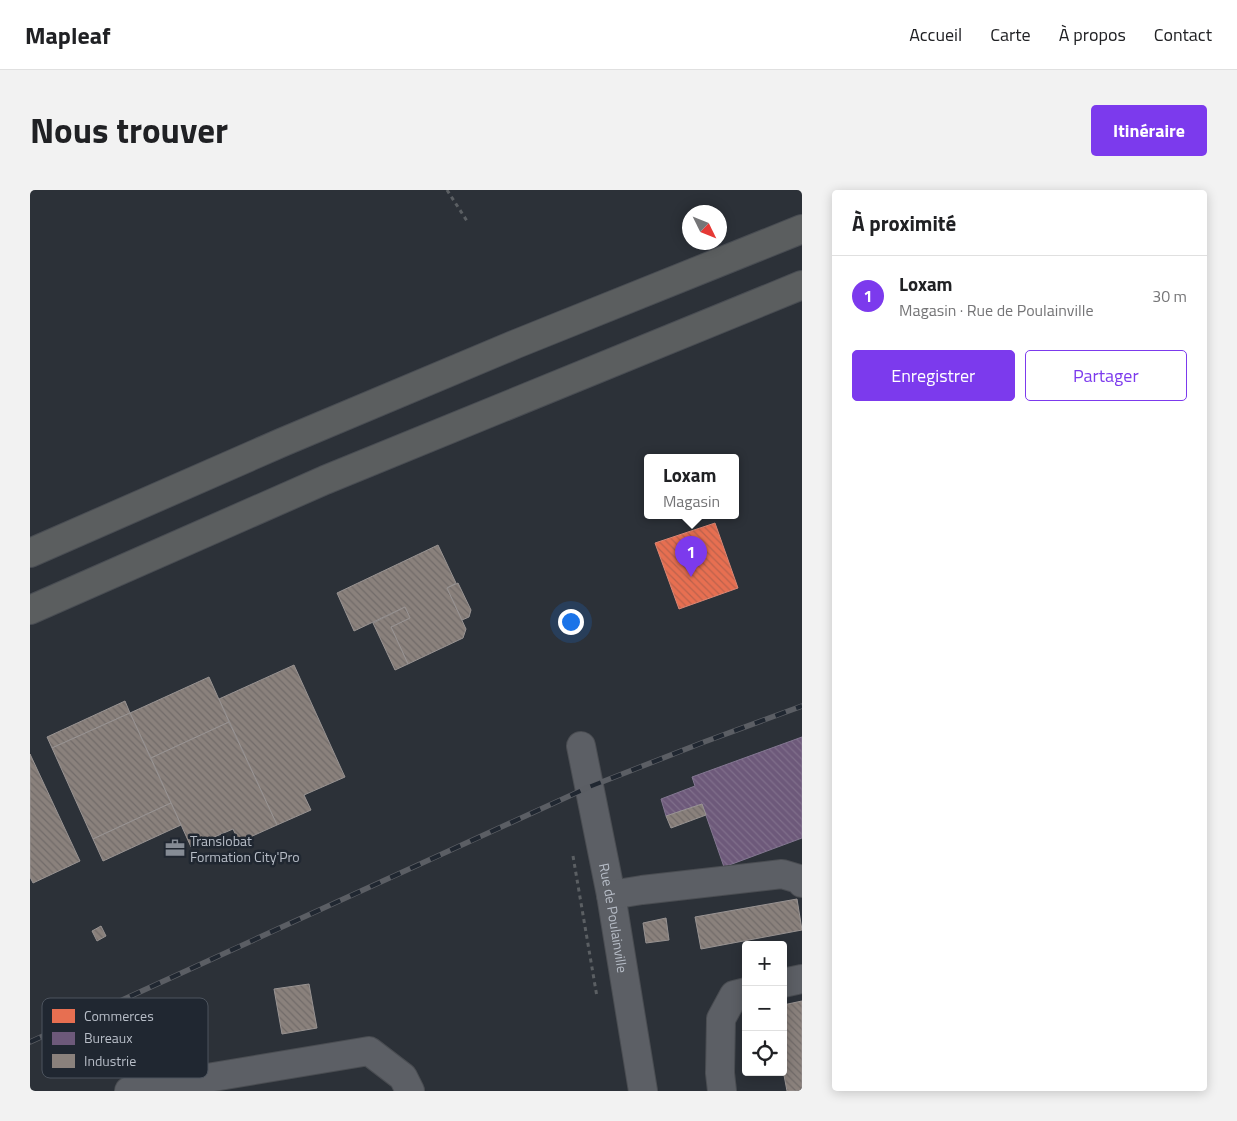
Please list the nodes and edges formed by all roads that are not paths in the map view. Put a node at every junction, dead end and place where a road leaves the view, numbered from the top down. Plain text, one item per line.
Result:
1 (802, 228) edge
2 (802, 285) edge
3 (30, 553) edge
4 (30, 610) edge
5 (581, 746) dead end
6 (802, 882) edge
7 (611, 895) junction
8 (802, 979) edge
9 (787, 982) edge
10 (742, 993) edge
11 (207, 1078) edge
12 (208, 1078) edge
13 (129, 1091) edge
14 (410, 1091) edge
15 (643, 1091) edge
16 (722, 1091) edge

1 - 3 highway
2 - 4 highway
5 - 7 street, Rue de Poulainville
6 - 7 street
7 - 15 street, Rue de Poulainville
8 - 9 street
10 - 16 street
11 - 13 street
12 - 14 street

